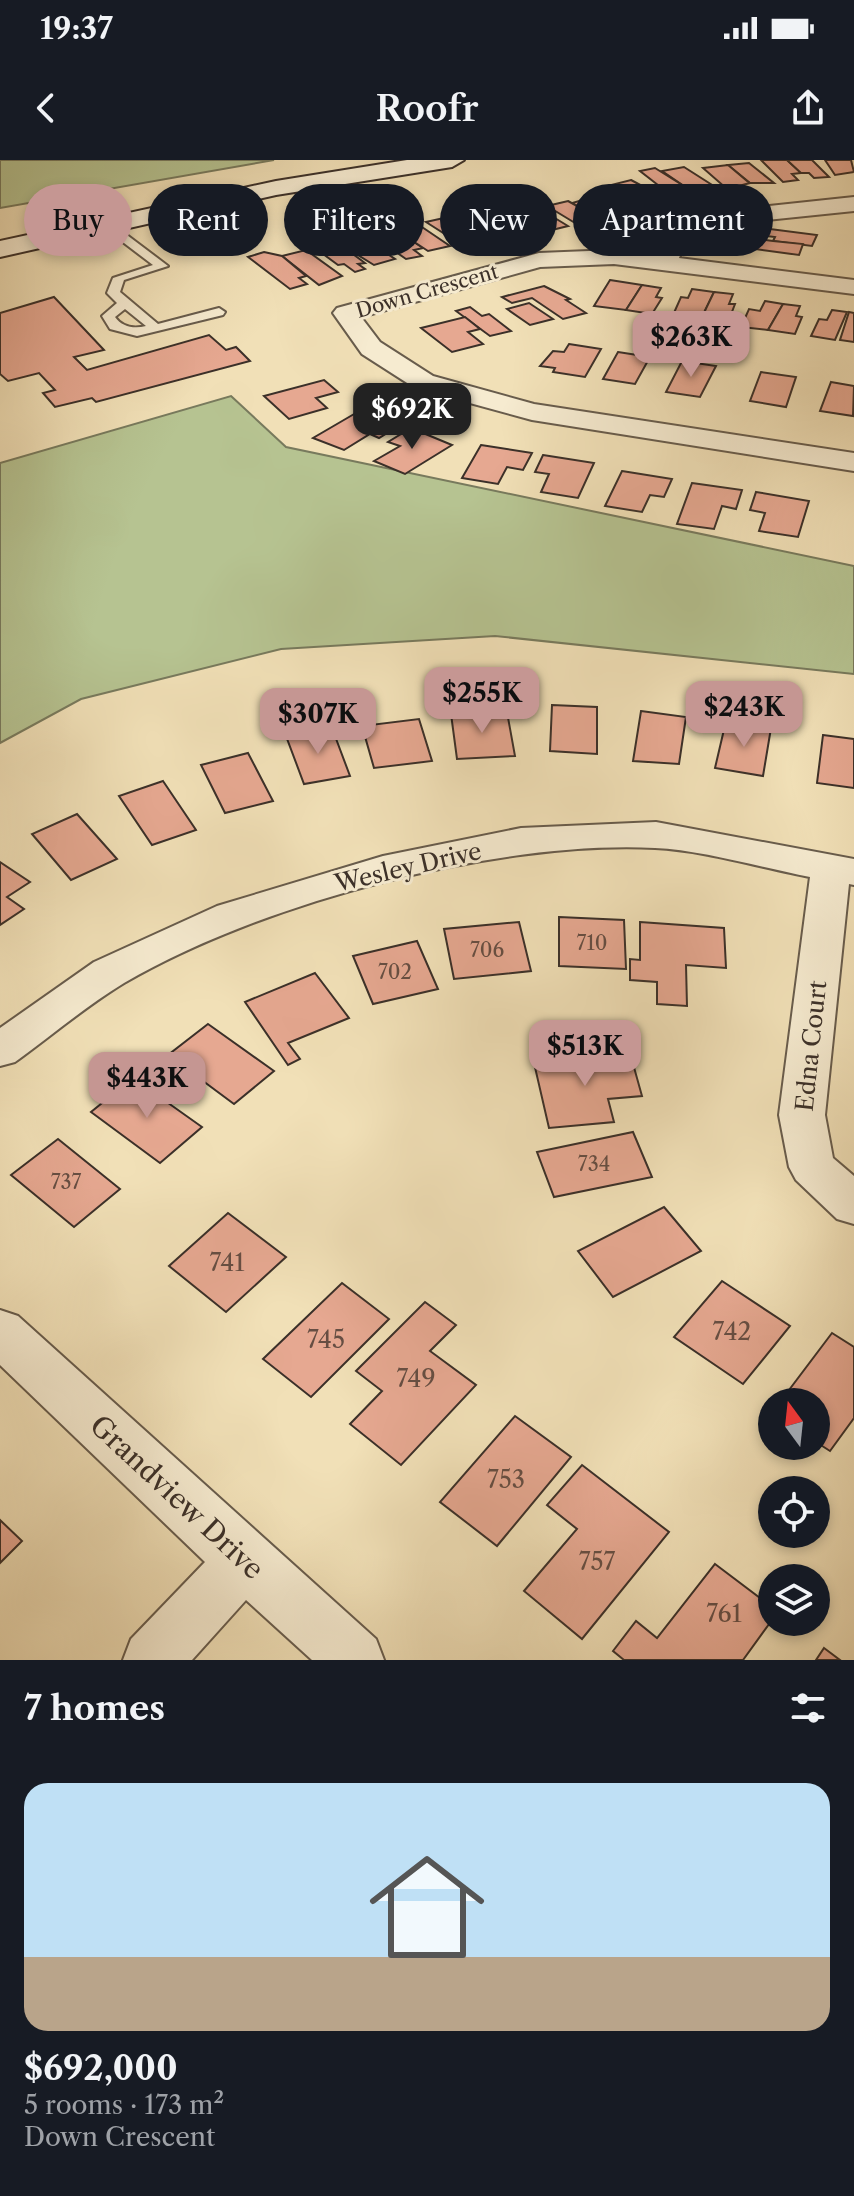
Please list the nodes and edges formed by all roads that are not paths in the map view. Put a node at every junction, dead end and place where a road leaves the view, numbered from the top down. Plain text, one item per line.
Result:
1 (452, 160) edge
2 (854, 204) edge
3 (132, 220) edge
4 (24, 244) edge
5 (132, 244) edge
6 (0, 249) edge
7 (666, 261) junction
8 (854, 287) edge
9 (125, 303) junction
10 (219, 312) dead end
11 (156, 328) junction
12 (854, 462) edge
13 (842, 870) edge
14 (0, 1050) edge
15 (854, 1205) edge
16 (0, 1332) edge
17 (244, 1561) junction
18 (152, 1660) edge
19 (355, 1660) edge

1 - 3 main road
2 - 7 street
4 - 6 main road
5 - 9 lane
7 - 8 street, Down Crescent
7 - 12 street, Down Crescent
9 - 11 lane
9 - 11 lane
10 - 11 lane
13 - 14 street, Wesley Drive
13 - 15 street, Edna Court
16 - 17 street, Grandview Drive
17 - 18 street
17 - 19 street, Grandview Drive

